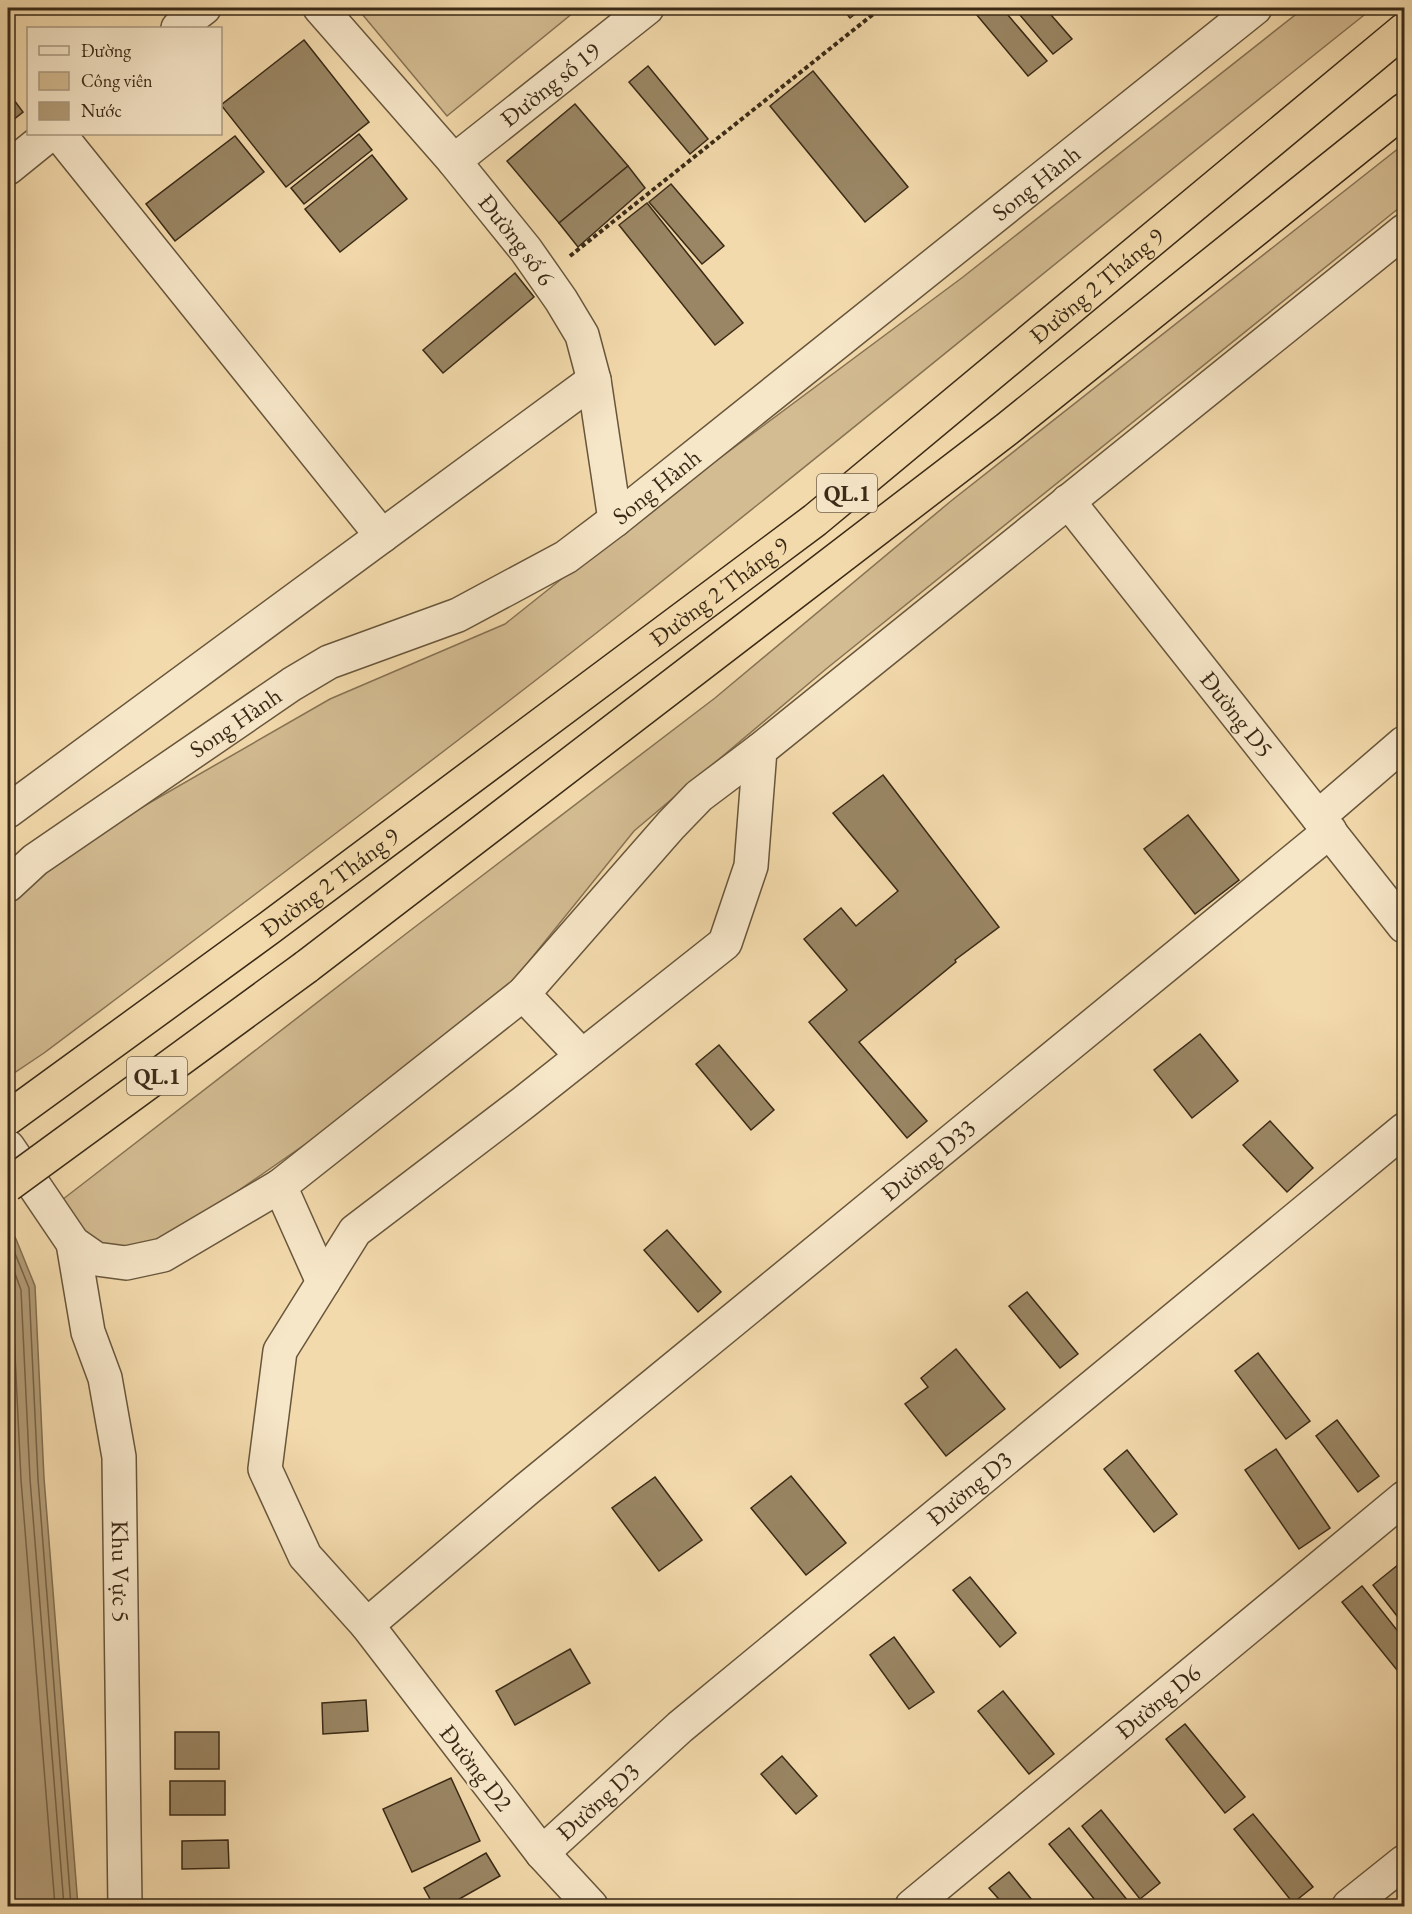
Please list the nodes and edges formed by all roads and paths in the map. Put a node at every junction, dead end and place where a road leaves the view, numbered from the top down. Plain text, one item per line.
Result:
1 (204, 8) edge
2 (320, 8) edge
3 (647, 8) edge
4 (881, 8) edge
5 (1255, 8) edge
6 (179, 27) edge
7 (1404, 30) edge
8 (1404, 110) edge
9 (49, 135) edge
10 (60, 135) edge
11 (454, 161) junction
12 (8, 168) edge
13 (1404, 231) edge
14 (567, 258) dead end
15 (594, 380) junction
16 (1068, 501) junction
17 (615, 520) junction
18 (382, 536) junction
19 (759, 750) junction
20 (1400, 758) edge
21 (8, 811) edge
22 (1324, 824) junction
23 (8, 885) edge
24 (1404, 926) edge
25 (523, 994) junction
26 (582, 1056) junction
27 (8, 1118) edge
28 (1404, 1130) edge
29 (8, 1147) edge
30 (8, 1185) edge
31 (280, 1186) junction
32 (73, 1244) junction
33 (323, 1282) junction
34 (1404, 1498) edge
35 (367, 1625) junction
36 (542, 1853) junction
37 (1404, 1862) edge
38 (124, 1906) edge
39 (591, 1906) edge
40 (912, 1906) edge
41 (1349, 1906) edge

1 - 6 street
2 - 11 street, Đường số 6
3 - 11 street, Đường số 19
4 - 14 path
5 - 17 street, Song Hành
7 - 27 highway, Đường 2 Tháng 9 / QL.1
8 - 30 highway, Đường 2 Tháng 9 / QL.1, bridge
9 - 12 street
10 - 18 street
11 - 15 street, Đường số 6
13 - 16 street
15 - 17 street, Đường số 6
15 - 18 street
16 - 19 street
16 - 22 street, Đường D5
17 - 23 street, Song Hành
18 - 21 street
19 - 25 street
19 - 26 street, Đường D2
20 - 22 street, Đường D33
22 - 24 street, Đường D5
22 - 35 street, Đường D33
25 - 26 street
25 - 31 street
26 - 33 street, Đường D2
28 - 36 street, Đường D3
29 - 32 street
31 - 32 street
31 - 33 street
32 - 38 street, Khu Vực 5
33 - 35 street, Đường D2
34 - 40 street, Đường D6
35 - 36 street, Đường D2
36 - 39 street, Đường D2
37 - 41 street

